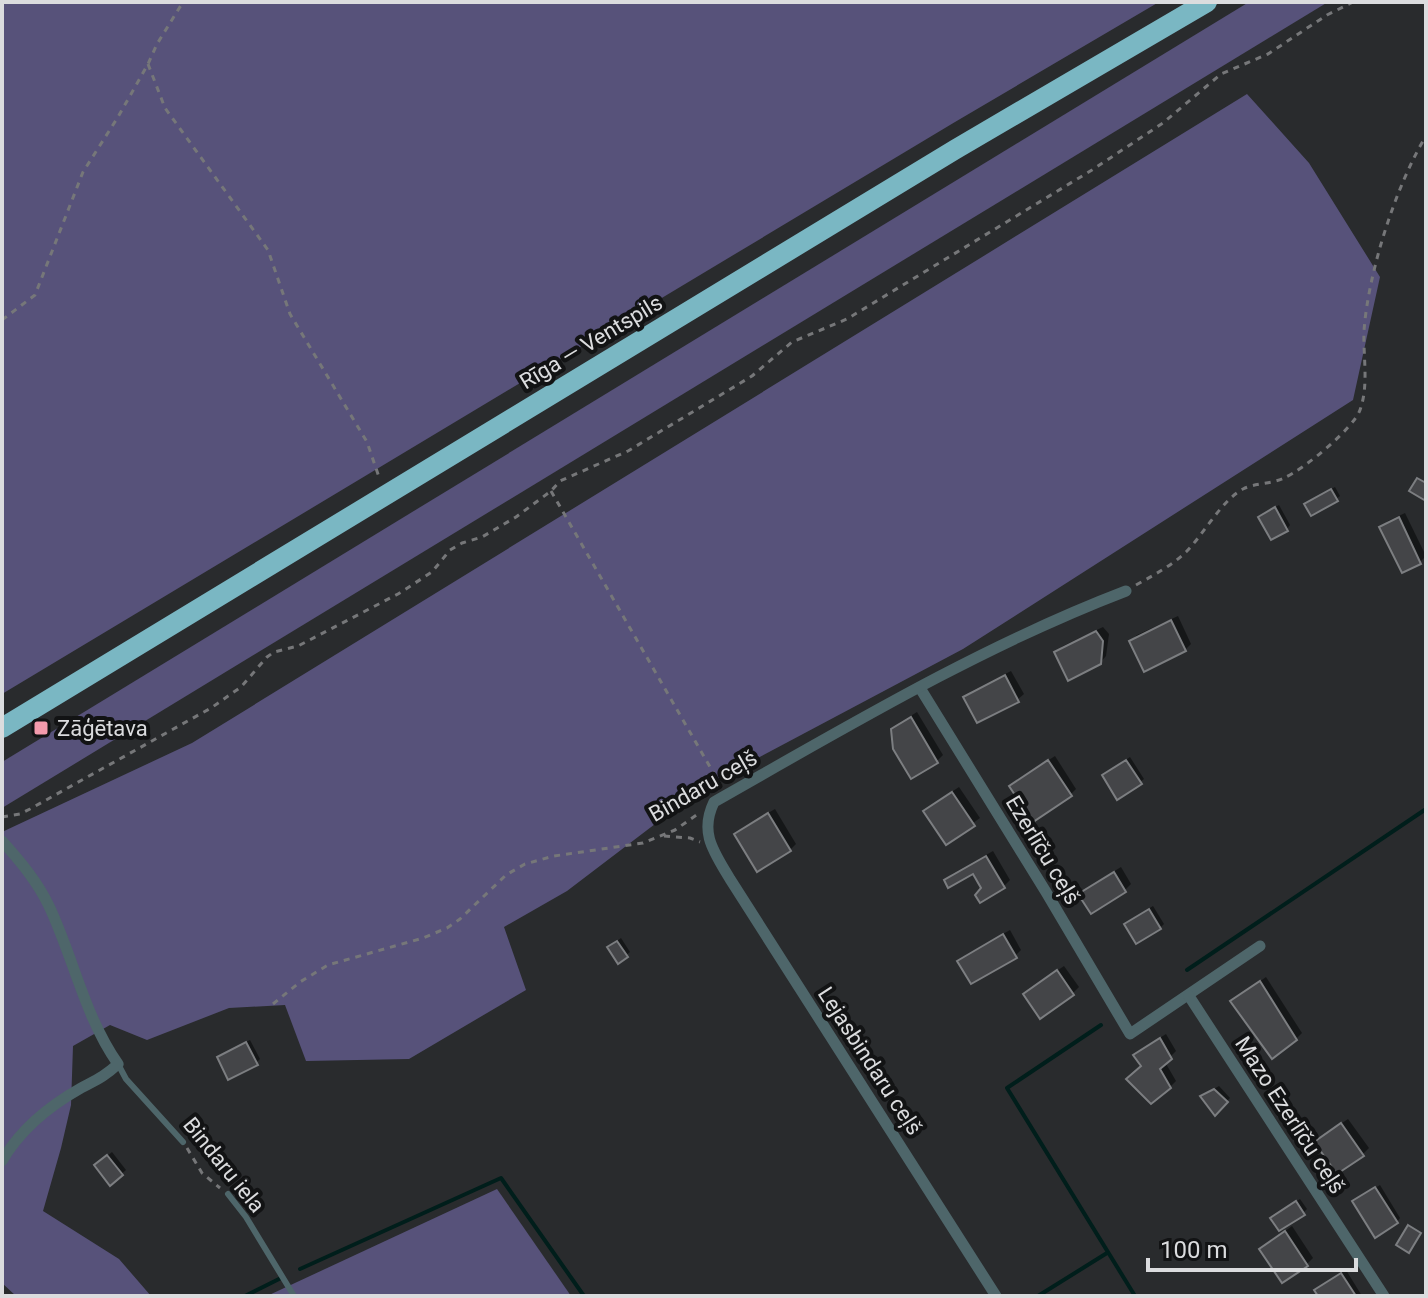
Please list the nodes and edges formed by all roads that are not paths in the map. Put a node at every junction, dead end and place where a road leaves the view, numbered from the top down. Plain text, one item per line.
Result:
1 (1207, 2) edge
2 (1126, 591) road end
3 (920, 688) junction
4 (2, 728) edge
5 (2, 841) edge
6 (711, 847) joint
7 (1260, 946) dead end
8 (1189, 996) junction
9 (118, 1064) junction
10 (183, 1142) road end
11 (2, 1161) edge
12 (228, 1194) road end
13 (294, 1296) edge
14 (996, 1296) edge
15 (1384, 1296) edge

1 - 4 highway, Rīga — Ventspils
2 - 3 street, Bindaru ceļš
3 - 6 street, Bindaru ceļš
3 - 8 street, Ezerlīču ceļš
5 - 9 street
6 - 14 street, Lejasbindaru ceļš
7 - 8 street
8 - 15 street, Mazo Ezerlīču ceļš
9 - 10 lane, Bindaru iela
9 - 11 street
12 - 13 lane, Bindaru iela

